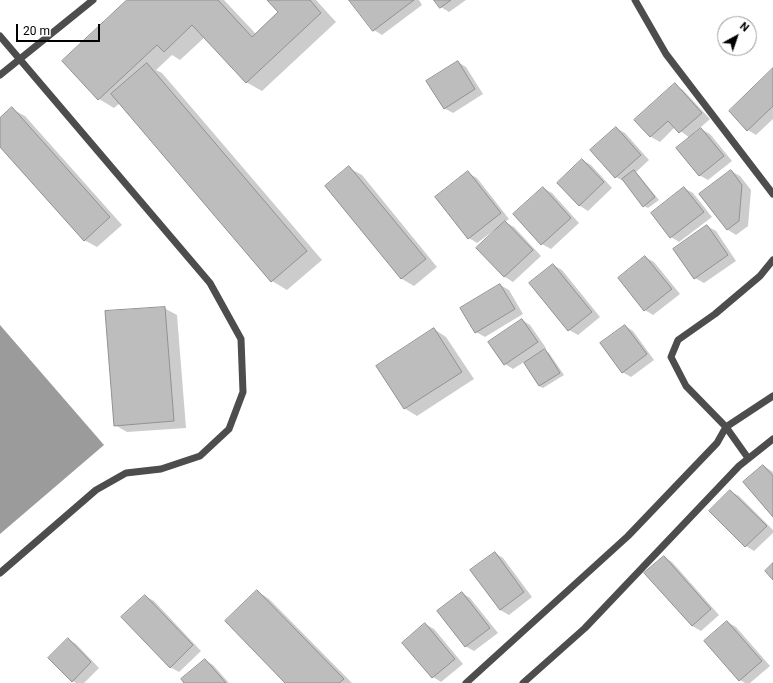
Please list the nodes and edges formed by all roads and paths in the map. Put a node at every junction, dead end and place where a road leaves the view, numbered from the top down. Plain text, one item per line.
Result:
1 (93, 0) edge
2 (635, 0) edge
3 (0, 36) edge
4 (19, 58) junction
5 (0, 75) edge
6 (773, 194) edge
7 (773, 260) edge
8 (773, 396) edge
9 (726, 427) junction
10 (773, 439) edge
11 (748, 458) junction
12 (0, 573) edge
13 (466, 683) edge
14 (522, 683) edge

1 - 4 street
2 - 6 street
3 - 4 street
4 - 5 street
4 - 12 street
7 - 9 street
8 - 9 street
9 - 11 street
9 - 13 street
10 - 11 street
11 - 14 street

